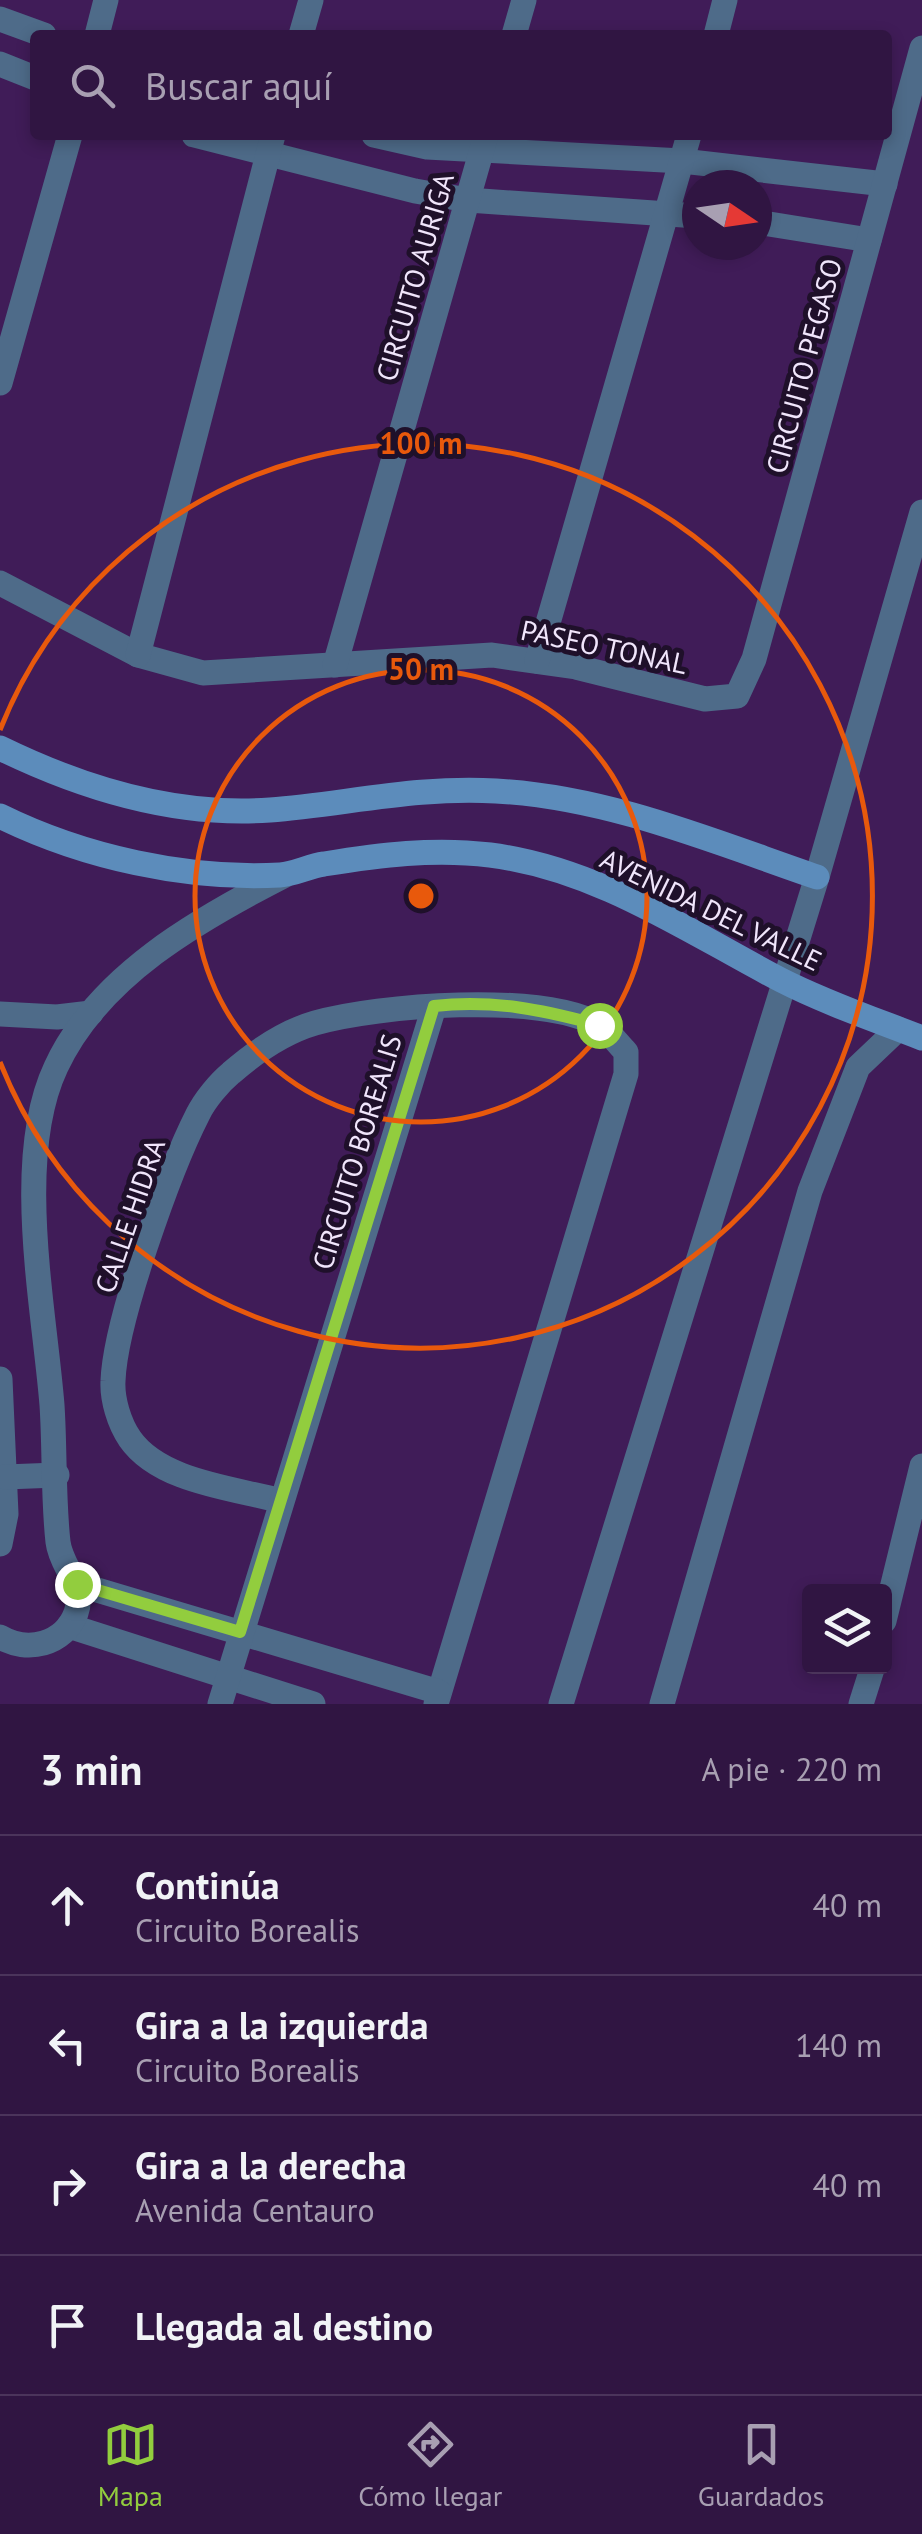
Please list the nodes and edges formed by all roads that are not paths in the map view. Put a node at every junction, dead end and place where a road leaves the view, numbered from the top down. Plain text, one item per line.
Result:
1 (106, 0) edge
2 (311, 0) edge
3 (524, 0) edge
4 (725, 0) edge
5 (0, 19) edge
6 (30, 30) edge
7 (98, 30) edge
8 (303, 30) edge
9 (515, 30) edge
10 (717, 30) edge
11 (922, 48) edge
12 (0, 64) edge
13 (30, 76) edge
14 (69, 140) edge
15 (228, 140) edge
16 (396, 140) edge
17 (688, 140) edge
18 (484, 143) edge
19 (269, 146) edge
20 (682, 161) junction
21 (884, 184) junction
22 (468, 200) junction
23 (666, 213) junction
24 (682, 215) edge
25 (772, 224) edge
26 (869, 240) junction
27 (0, 382) edge
28 (922, 512) edge
29 (0, 583) edge
30 (138, 655) junction
31 (537, 661) junction
32 (335, 665) junction
33 (736, 696) joint
34 (0, 748) edge
35 (0, 816) edge
36 (285, 875) junction
37 (817, 877) junction
38 (783, 982) junction
39 (434, 1006) junction
40 (91, 1013) junction
41 (0, 1014) edge
42 (910, 1034) edge
43 (0, 1380) edge
44 (922, 1466) edge
45 (57, 1475) junction
46 (5, 1476) junction
47 (281, 1501) junction
48 (2, 1540) edge
49 (77, 1584) junction
50 (892, 1589) edge
51 (69, 1626) junction
52 (240, 1632) junction
53 (0, 1637) edge
54 (870, 1674) edge
55 (228, 1678) junction
56 (438, 1698) edge
57 (220, 1704) edge
58 (313, 1704) edge
59 (561, 1704) edge
60 (662, 1704) edge
61 (861, 1704) edge

1 - 7 street
2 - 8 street
3 - 9 street
4 - 10 street
5 - 6 street
11 - 21 street, CIRCUITO PEGASO
12 - 13 street
14 - 27 street
15 - 19 street
16 - 18 street
17 - 20 street
18 - 20 street
18 - 22 street, CIRCUITO AURIGA
19 - 22 street
19 - 30 street
20 - 21 street
20 - 23 street
21 - 26 street, CIRCUITO PEGASO
22 - 23 street
22 - 32 street, CIRCUITO AURIGA
23 - 24 street
23 - 31 street
25 - 26 street
26 - 33 street, CIRCUITO PEGASO
28 - 37 street
29 - 30 street, PASEO TONAL
30 - 32 street, PASEO TONAL
31 - 32 street, PASEO TONAL
31 - 33 street, PASEO TONAL
34 - 37 street, AVENIDA DEL VALLE
35 - 36 street, AVENIDA DEL VALLE
36 - 38 street, AVENIDA DEL VALLE
36 - 40 street
37 - 38 street
38 - 42 street, AVENIDA DEL VALLE
38 - 59 street
39 - 47 street, CIRCUITO BOREALIS
39 - 47 street, CALLE HIDRA
39 - 56 street
40 - 41 street
40 - 45 street
42 - 60 street
43 - 46 street
44 - 50 street
45 - 46 street
45 - 49 street
46 - 48 street
47 - 52 street, CIRCUITO BOREALIS
49 - 51 street
49 - 52 street
51 - 53 street
51 - 55 street
52 - 55 street, CIRCUITO BOREALIS
52 - 56 street
54 - 61 street
55 - 57 street, CIRCUITO BOREALIS
55 - 58 street

